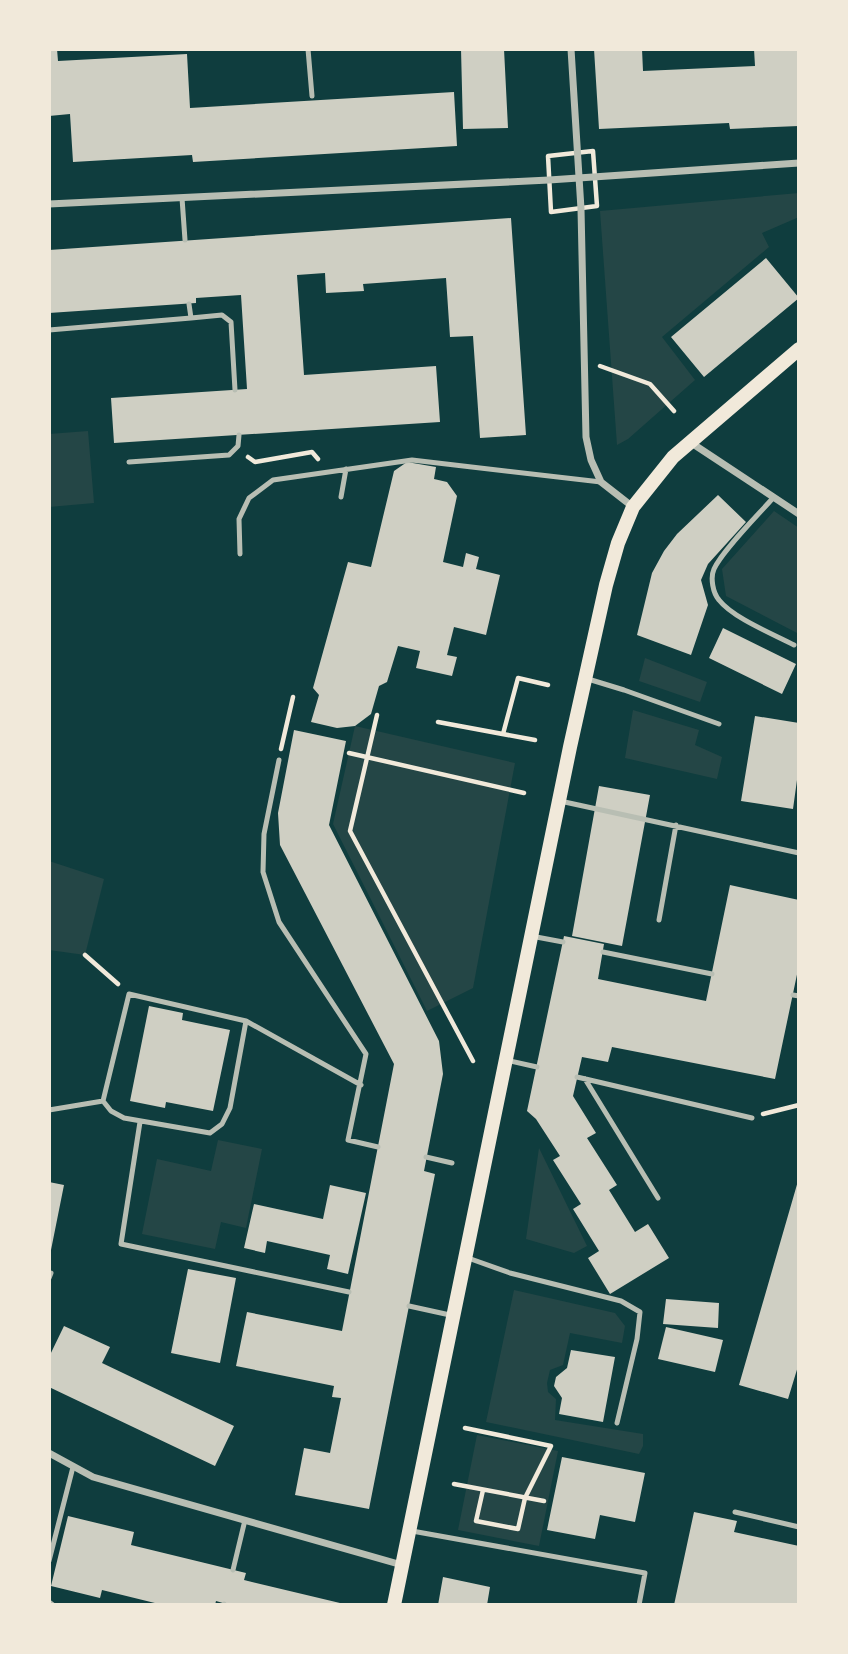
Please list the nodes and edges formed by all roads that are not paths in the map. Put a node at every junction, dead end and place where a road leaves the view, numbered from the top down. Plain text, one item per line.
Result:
1 (308, 49) edge
2 (571, 49) edge
3 (312, 96) dead end
4 (799, 163) edge
5 (580, 178) junction
6 (182, 198) junction
7 (49, 204) edge
8 (185, 240) dead end
9 (189, 303) dead end
10 (191, 318) junction
11 (49, 330) edge
12 (799, 349) edge
13 (235, 390) dead end
14 (239, 435) dead end
15 (690, 443) junction
16 (129, 462) dead end
17 (346, 469) junction
18 (601, 482) junction
19 (341, 498) dead end
20 (773, 498) junction
21 (633, 507) junction
22 (799, 514) edge
23 (240, 554) dead end
24 (794, 645) dead end
25 (585, 678) junction
26 (719, 724) dead end
27 (279, 760) dead end
28 (560, 801) junction
29 (676, 825) junction
30 (799, 853) edge
31 (659, 920) dead end
32 (531, 936) junction
33 (563, 942) dead end
34 (603, 952) dead end
35 (712, 974) dead end
36 (246, 1021) junction
37 (506, 1060) junction
38 (537, 1068) dead end
39 (577, 1077) dead end
40 (585, 1079) junction
41 (361, 1085) junction
42 (103, 1101) junction
43 (49, 1110) edge
44 (752, 1118) road end
45 (140, 1122) junction
46 (378, 1147) dead end
47 (426, 1157) dead end
48 (452, 1163) dead end
49 (657, 1198) dead end
50 (465, 1257) junction
51 (349, 1292) dead end
52 (409, 1306) dead end
53 (453, 1316) junction
54 (617, 1423) dead end
55 (49, 1453) edge
56 (74, 1466) junction
57 (736, 1512) dead end
58 (244, 1520) junction
59 (799, 1527) edge
60 (409, 1531) junction
61 (49, 1561) edge
62 (402, 1565) junction
63 (233, 1570) dead end
64 (394, 1605) edge
65 (639, 1605) edge

1 - 3 lane
2 - 5 street
4 - 5 street
5 - 6 street
5 - 18 street
6 - 7 street
6 - 8 lane
9 - 10 lane
10 - 11 lane
10 - 13 lane
12 - 15 main road
14 - 16 lane
15 - 20 street
15 - 21 main road
17 - 18 lane
17 - 19 lane
17 - 23 lane
18 - 21 street
20 - 22 street
20 - 24 lane
21 - 25 main road
25 - 26 lane
25 - 28 main road
27 - 41 lane
28 - 29 lane
28 - 32 main road
29 - 30 lane
29 - 31 lane
32 - 33 lane
32 - 37 main road
34 - 35 lane
36 - 41 lane
36 - 42 lane
36 - 45 lane
37 - 38 lane
37 - 50 main road
39 - 40 lane
40 - 44 lane
40 - 49 lane
41 - 46 lane
42 - 43 lane
42 - 45 lane
45 - 51 lane
47 - 48 lane
50 - 53 main road
50 - 54 lane
52 - 53 lane
53 - 60 main road
55 - 56 street
56 - 58 street
56 - 61 lane
57 - 59 lane
58 - 62 street
58 - 63 lane
60 - 62 main road
60 - 65 lane
62 - 64 main road

